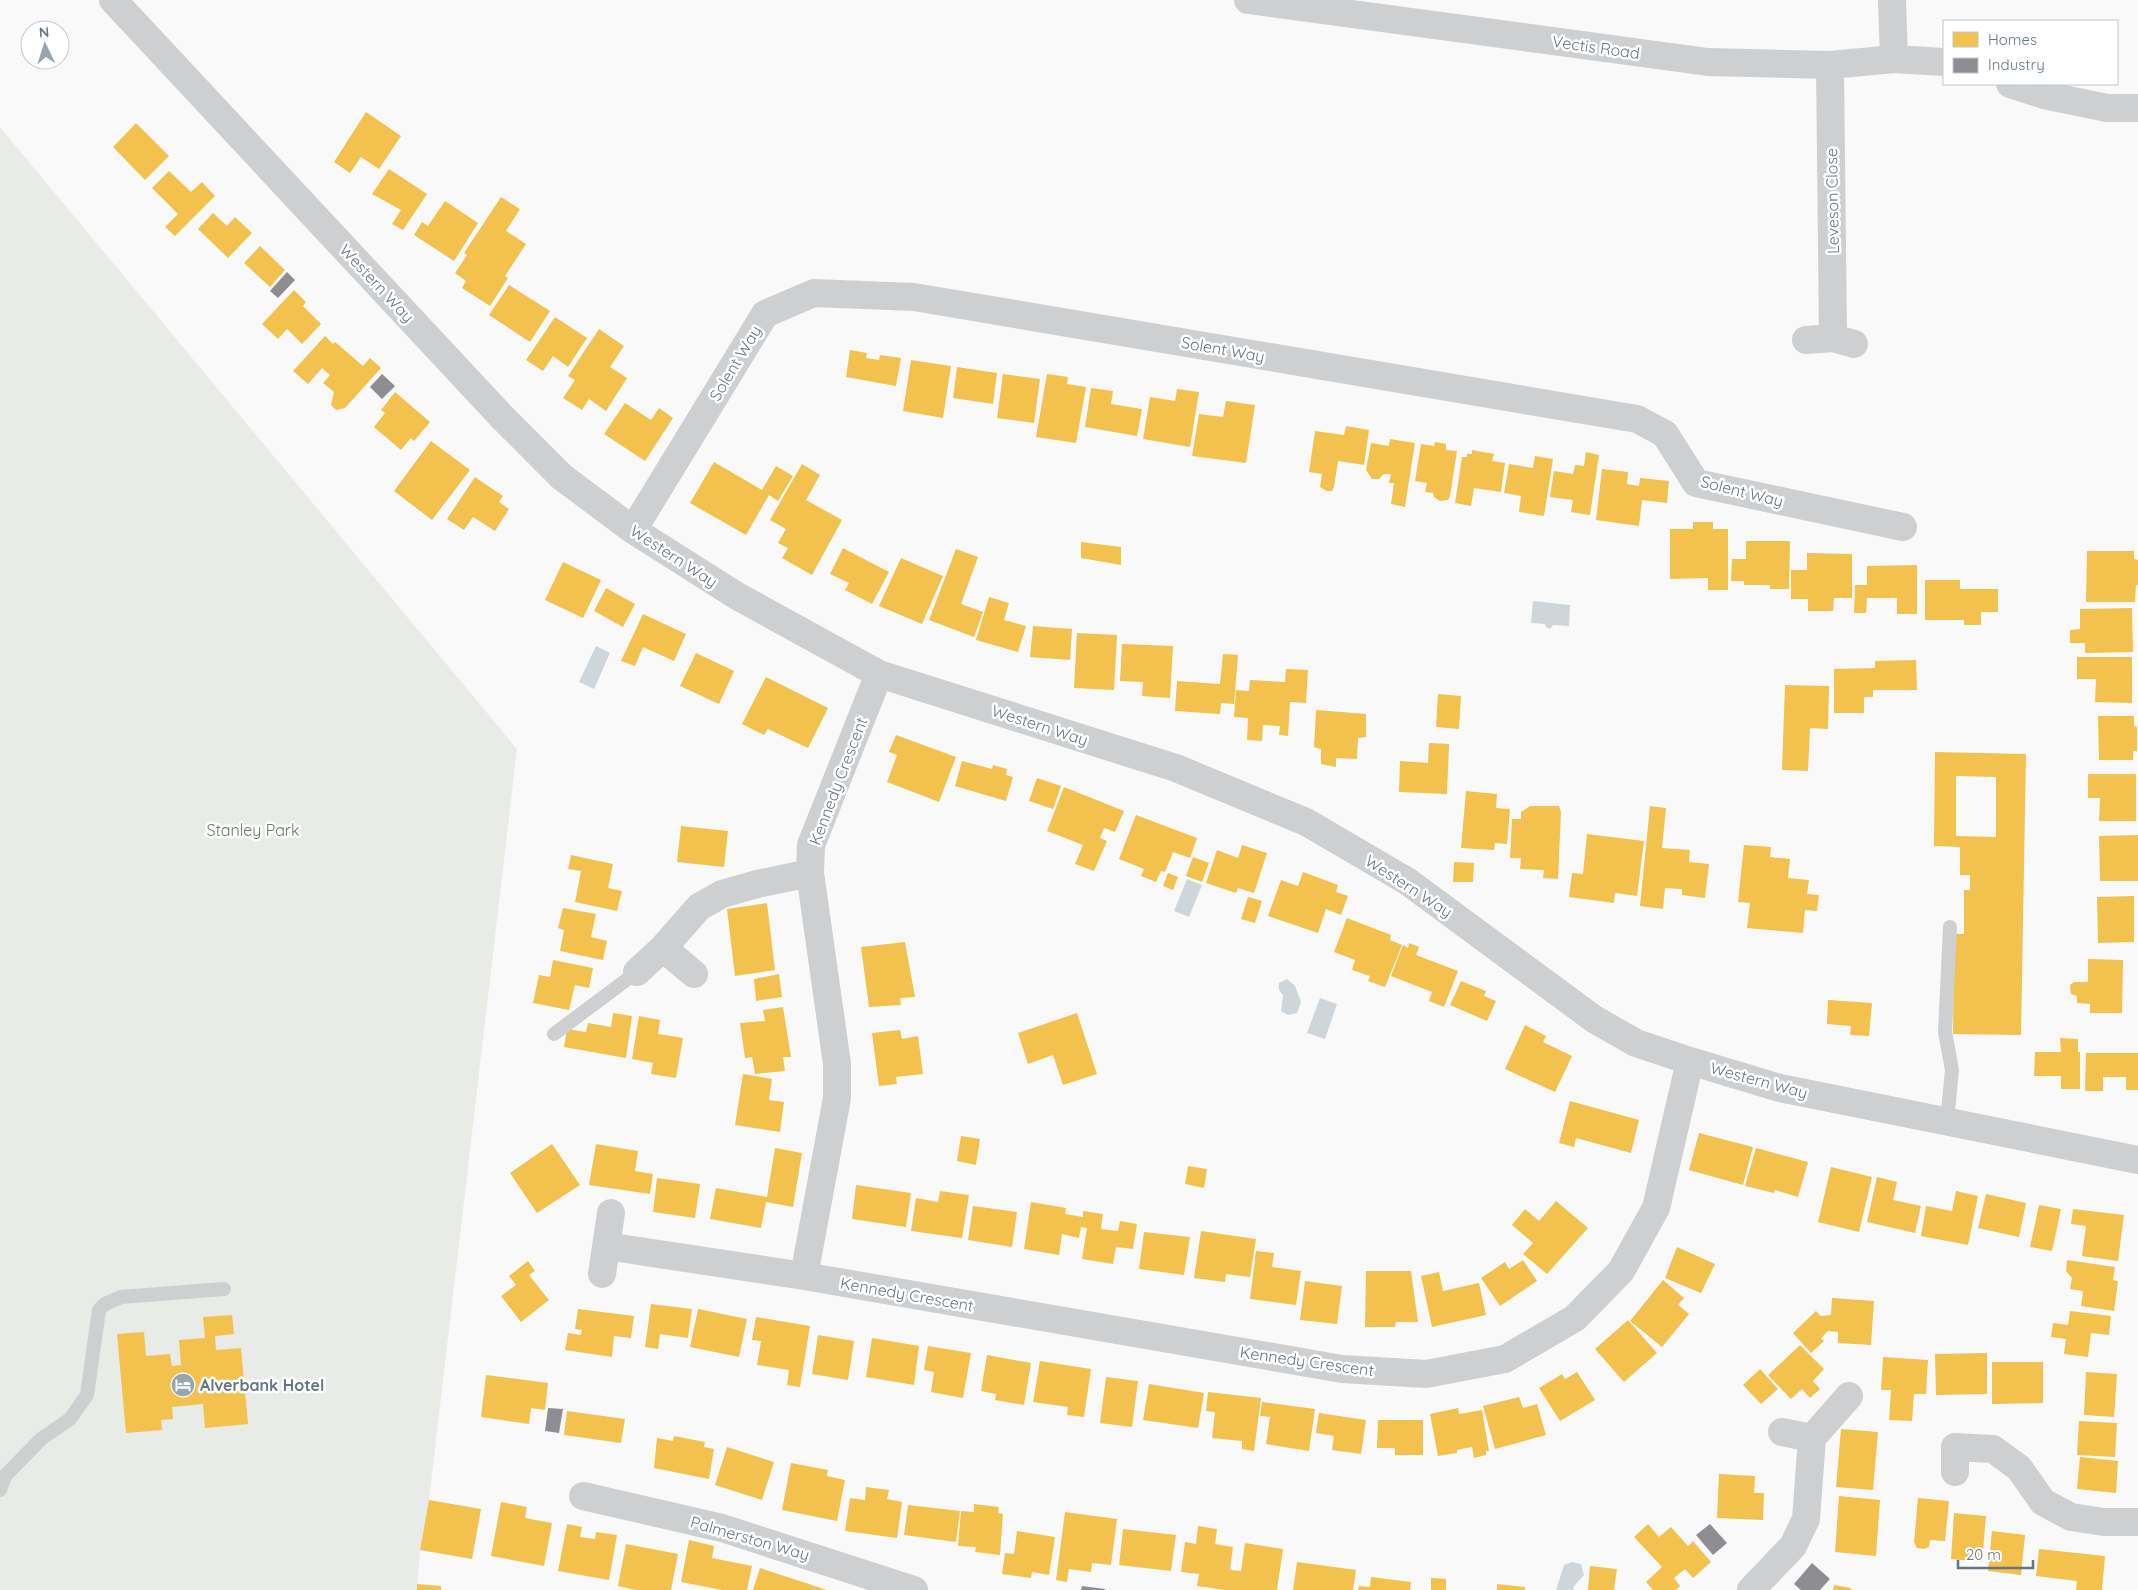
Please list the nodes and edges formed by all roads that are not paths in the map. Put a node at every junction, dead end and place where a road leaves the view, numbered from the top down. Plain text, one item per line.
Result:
1 (113, 0) edge
2 (1248, 0) edge
3 (1892, 0) edge
4 (1280, 2) edge
5 (1894, 59) junction
6 (1943, 62) edge
7 (1830, 65) junction
8 (2013, 85) edge
9 (2138, 108) edge
10 (1806, 340) dead end
11 (1903, 527) dead end
12 (633, 530) junction
13 (879, 674) junction
14 (810, 874) junction
15 (1950, 927) dead end
16 (663, 948) junction
17 (637, 972) joint
18 (694, 974) dead end
19 (554, 1034) dead end
20 (1690, 1061) junction
21 (1946, 1121) junction
22 (2138, 1160) edge
23 (611, 1213) dead end
24 (606, 1246) junction
25 (602, 1274) dead end
26 (804, 1276) junction
27 (224, 1289) dead end
28 (1849, 1396) dead end
29 (1782, 1432) dead end
30 (1812, 1438) junction
31 (1955, 1472) dead end
32 (0, 1490) edge
33 (583, 1496) dead end
34 (2138, 1522) edge
35 (914, 1590) edge
36 (1751, 1590) edge

1 - 12 street, Western Way
2 - 4 street, Vectis Road
3 - 5 street
4 - 7 street, Vectis Road
5 - 6 street, Vectis Road
5 - 7 street, Vectis Road
7 - 10 street, Leveson Close
8 - 9 street
11 - 12 street, Solent Way
12 - 13 street, Western Way
13 - 14 street, Kennedy Crescent
13 - 20 street, Western Way
14 - 16 street
14 - 26 street, Kennedy Crescent
15 - 21 lane
16 - 17 street
16 - 18 street
17 - 19 lane
20 - 21 street, Western Way
20 - 26 street, Kennedy Crescent
21 - 22 street, Western Way
23 - 24 street
24 - 25 street
24 - 26 street, Kennedy Crescent
27 - 32 lane
28 - 30 street
29 - 30 street
30 - 36 street
31 - 34 street
33 - 35 street, Palmerston Way

